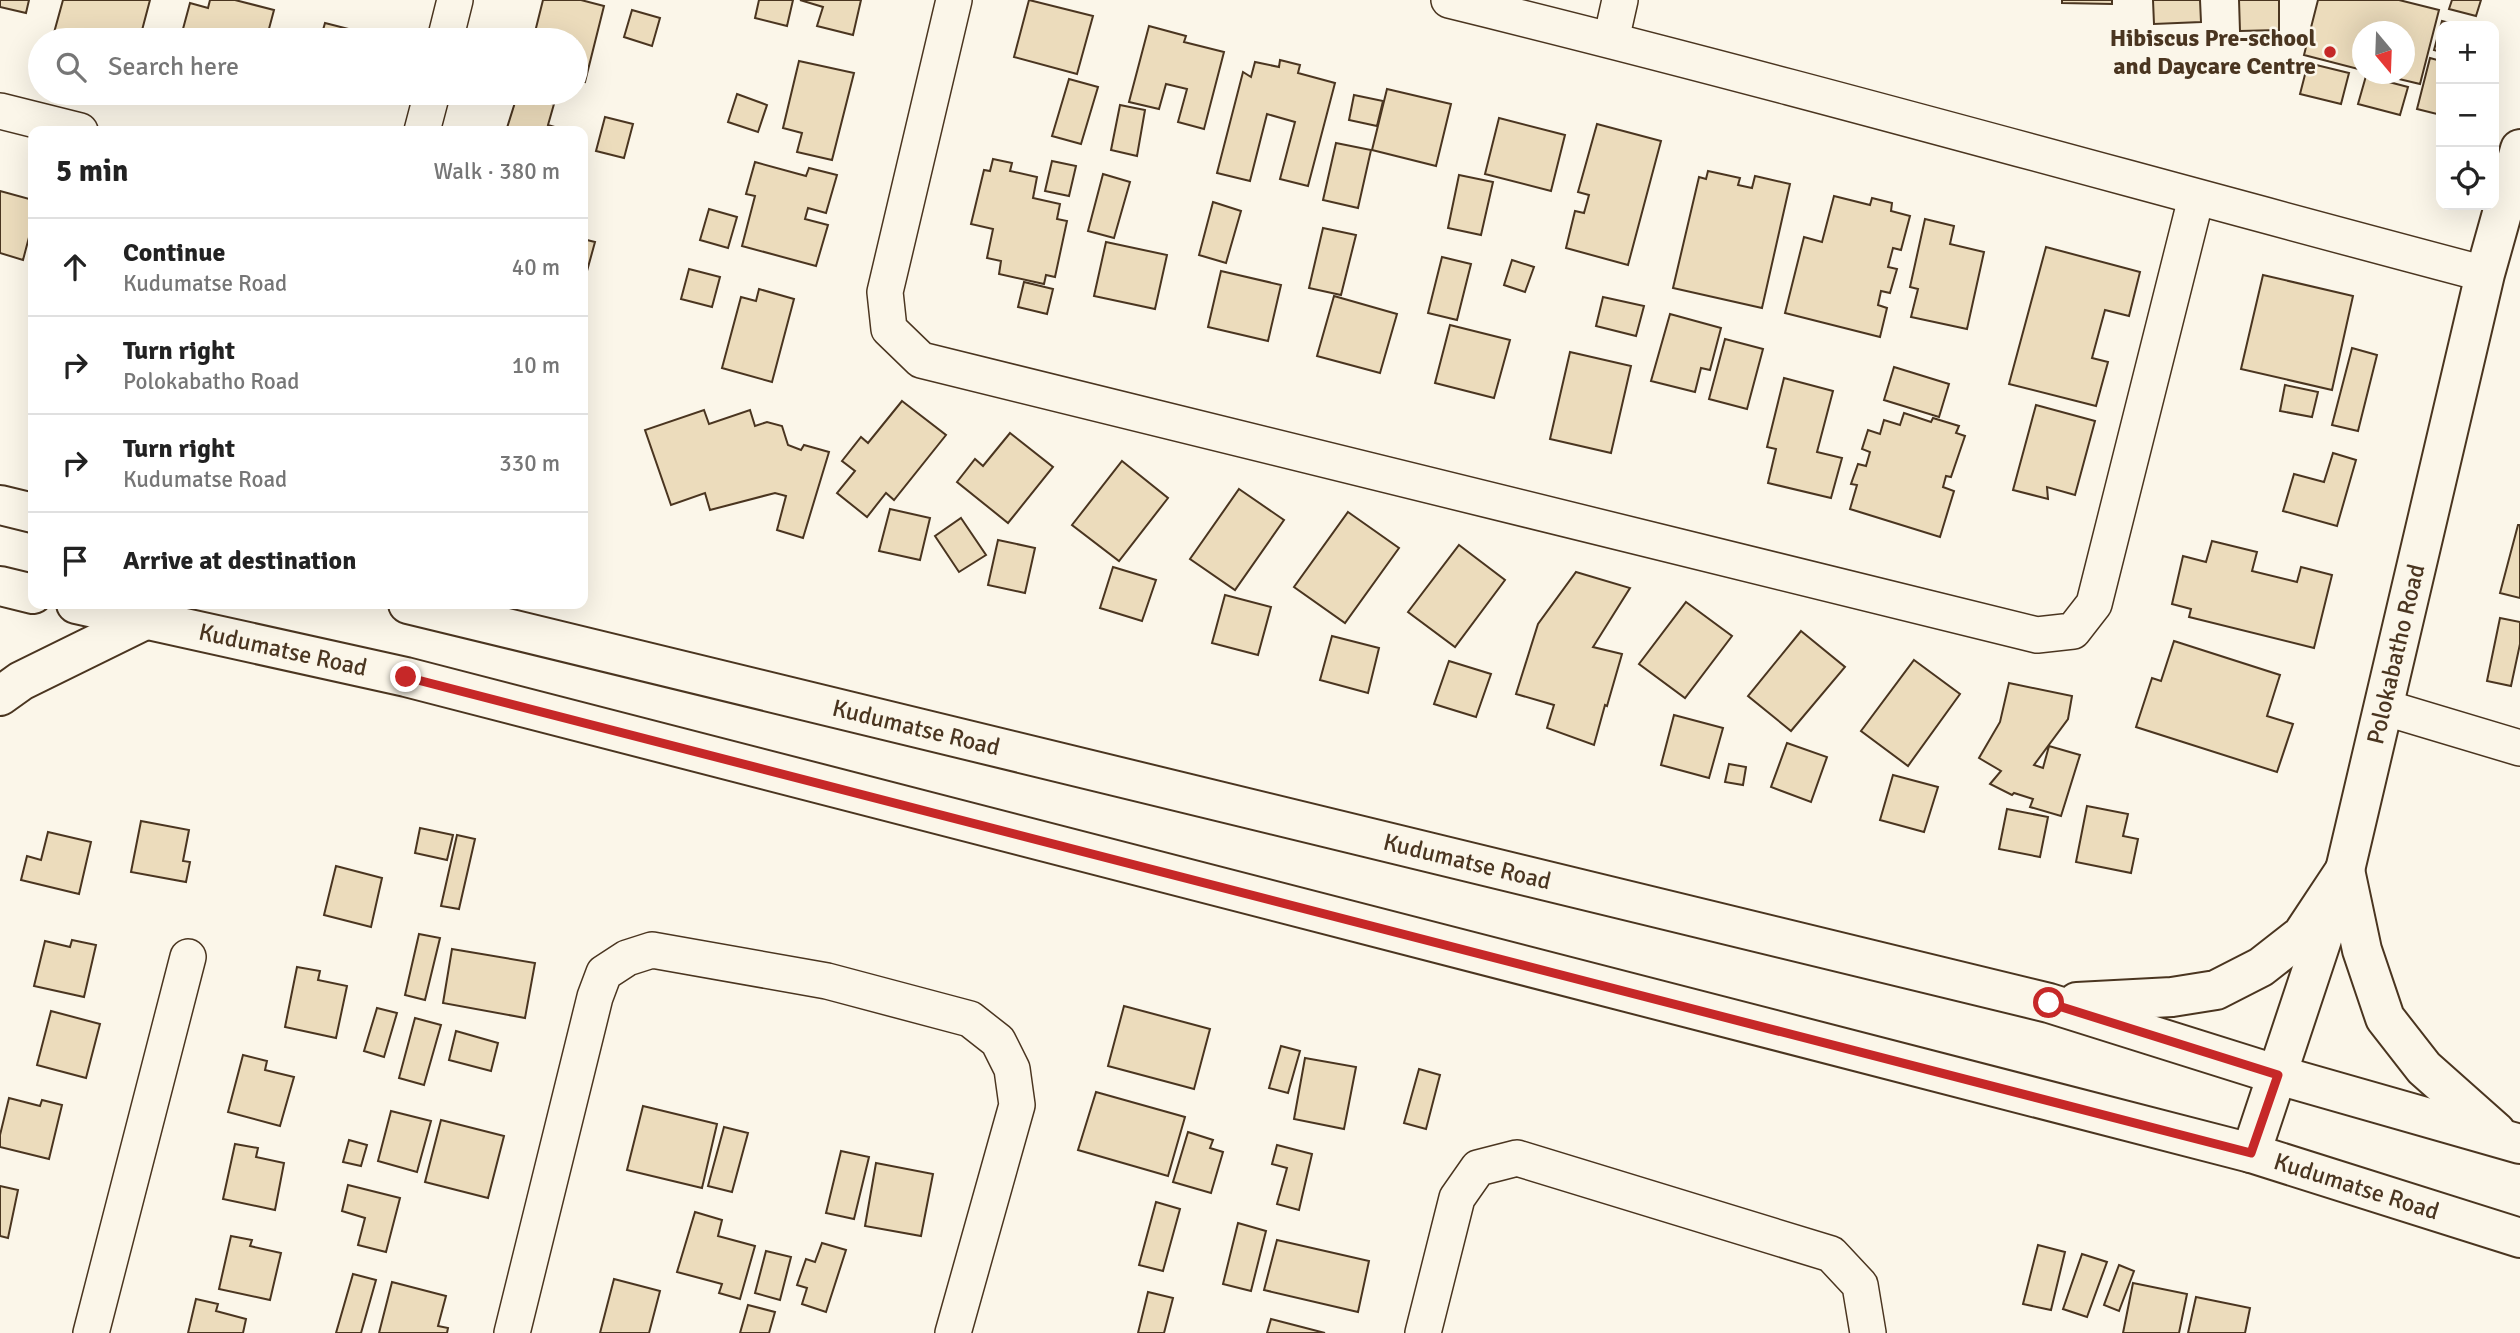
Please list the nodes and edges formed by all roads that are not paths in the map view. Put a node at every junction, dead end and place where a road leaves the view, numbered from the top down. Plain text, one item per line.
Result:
1 (455, 0) edge
2 (954, 0) edge
3 (1449, 0) edge
4 (1620, 0) edge
5 (448, 28) edge
6 (1611, 40) junction
7 (429, 105) edge
8 (0, 111) edge
9 (60, 126) edge
10 (423, 126) edge
11 (2520, 149) edge
12 (2196, 198) junction
13 (2485, 274) junction
14 (0, 505) edge
15 (28, 512) edge
16 (0, 586) edge
17 (28, 593) edge
18 (98, 609) edge
19 (429, 609) edge
20 (145, 620) junction
21 (0, 696) edge
22 (2383, 707) junction
23 (2520, 748) edge
24 (2344, 870) junction
25 (188, 957) dead end
26 (2049, 1003) junction
27 (2278, 1075) junction
28 (2511, 1141) edge
29 (2251, 1153) junction
30 (2520, 1238) edge
31 (91, 1333) edge
32 (512, 1333) edge
33 (953, 1333) edge
34 (1423, 1333) edge
35 (1868, 1333) edge

1 - 5 street
2 - 12 street
3 - 6 street
4 - 6 street
6 - 12 street
7 - 10 street
8 - 9 street
11 - 13 main road, Polokabatho Road
12 - 13 street
13 - 22 main road, Polokabatho Road
14 - 15 main road
16 - 17 main road
18 - 20 main road, Kudumatse Road
19 - 26 main road, Kudumatse Road
20 - 21 main road
20 - 29 main road, Kudumatse Road
22 - 23 street
22 - 24 main road, Polokabatho Road
24 - 26 main road
24 - 27 main road, Polokabatho Road
24 - 28 main road
25 - 31 street
26 - 27 main road, Kudumatse Road
27 - 28 main road, Kudumatse Road
27 - 29 main road, Polokabatho Road
29 - 30 main road, Kudumatse Road
32 - 33 street
34 - 35 street

